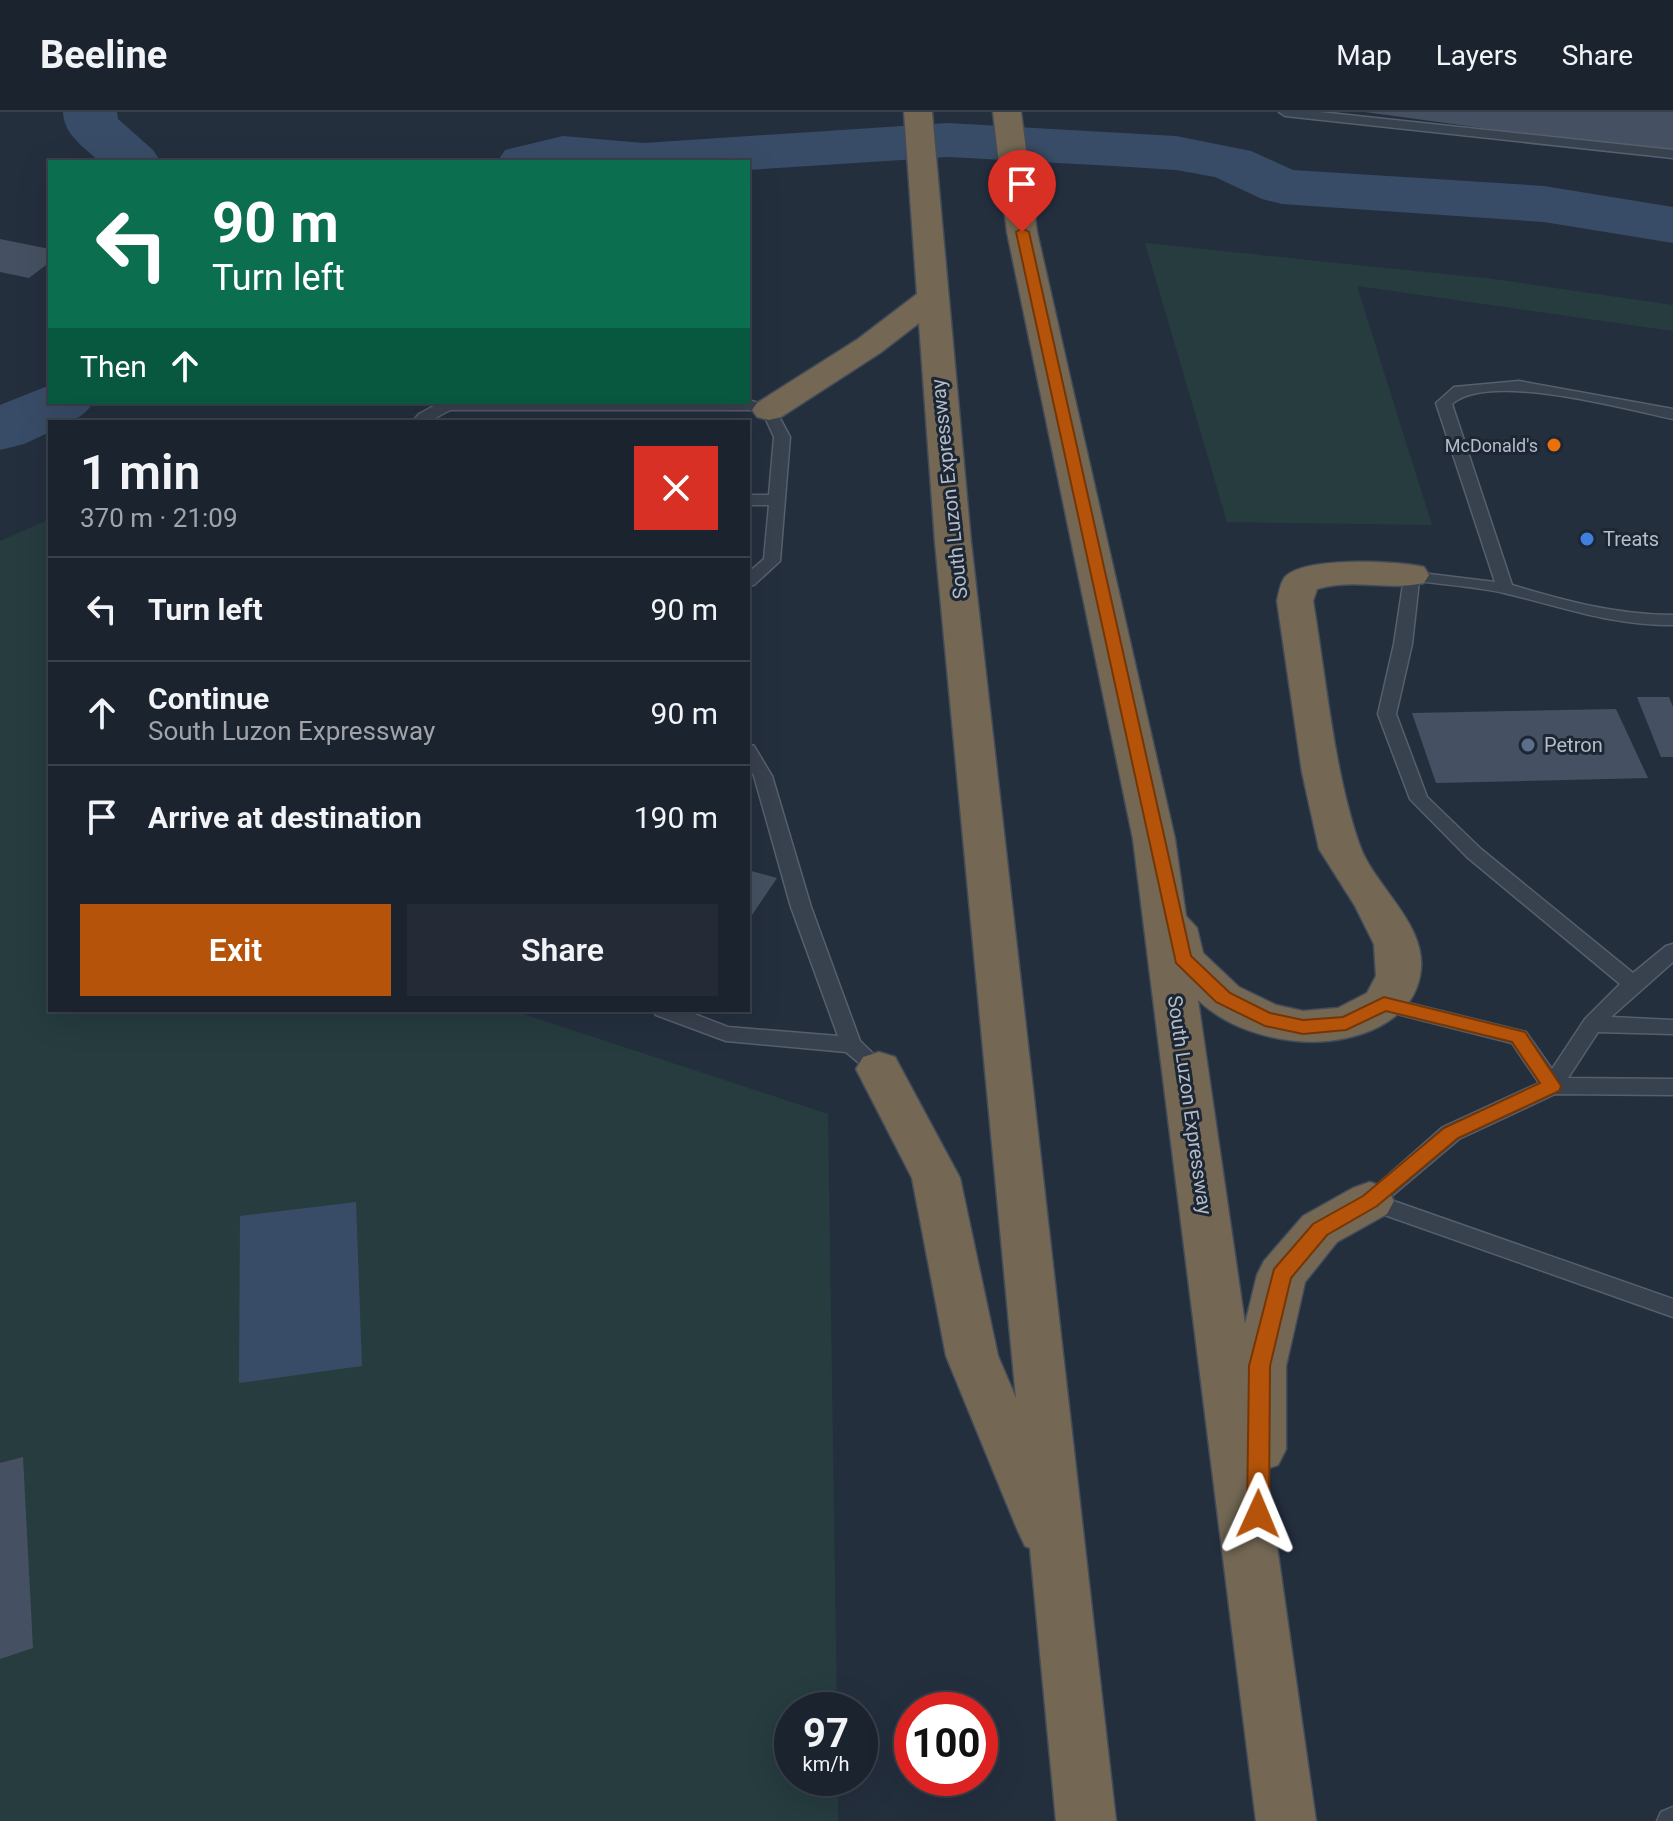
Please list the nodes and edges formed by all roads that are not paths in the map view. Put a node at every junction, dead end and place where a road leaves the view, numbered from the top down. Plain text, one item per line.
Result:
1 (918, 112) edge
2 (1007, 112) edge
3 (1285, 112) edge
4 (1673, 154) edge
5 (931, 299) junction
6 (601, 405) junction
7 (769, 410) junction
8 (1673, 414) edge
9 (422, 420) edge
10 (598, 420) edge
11 (750, 500) edge
12 (777, 500) junction
13 (1411, 575) junction
14 (750, 579) edge
15 (1505, 588) junction
16 (1673, 620) edge
17 (750, 753) edge
18 (1154, 839) junction
19 (1673, 951) edge
20 (1633, 984) junction
21 (1384, 1004) junction
22 (668, 1012) edge
23 (1592, 1024) junction
24 (1673, 1027) edge
25 (865, 1057) junction
26 (1552, 1086) junction
27 (1673, 1087) edge
28 (1370, 1201) junction
29 (1673, 1308) edge
30 (1061, 1572) junction
31 (1257, 1604) junction
32 (1086, 1821) edge
33 (1286, 1821) edge

1 - 5 highway, South Luzon Expressway
2 - 18 highway, South Luzon Expressway
3 - 4 lane
5 - 7 highway
5 - 30 highway, South Luzon Expressway
6 - 7 lane
6 - 9 lane
6 - 10 lane
7 - 12 lane
8 - 15 lane
11 - 12 lane
12 - 14 lane
13 - 15 lane
13 - 20 lane
13 - 21 highway
15 - 16 lane
17 - 25 lane
18 - 21 highway
18 - 31 highway, South Luzon Expressway
19 - 20 lane
20 - 23 lane
21 - 26 lane
22 - 25 lane
23 - 24 lane
23 - 26 lane
25 - 30 highway
26 - 27 lane
26 - 28 lane
28 - 29 lane
28 - 31 highway
30 - 32 highway, South Luzon Expressway
31 - 33 highway, South Luzon Expressway

